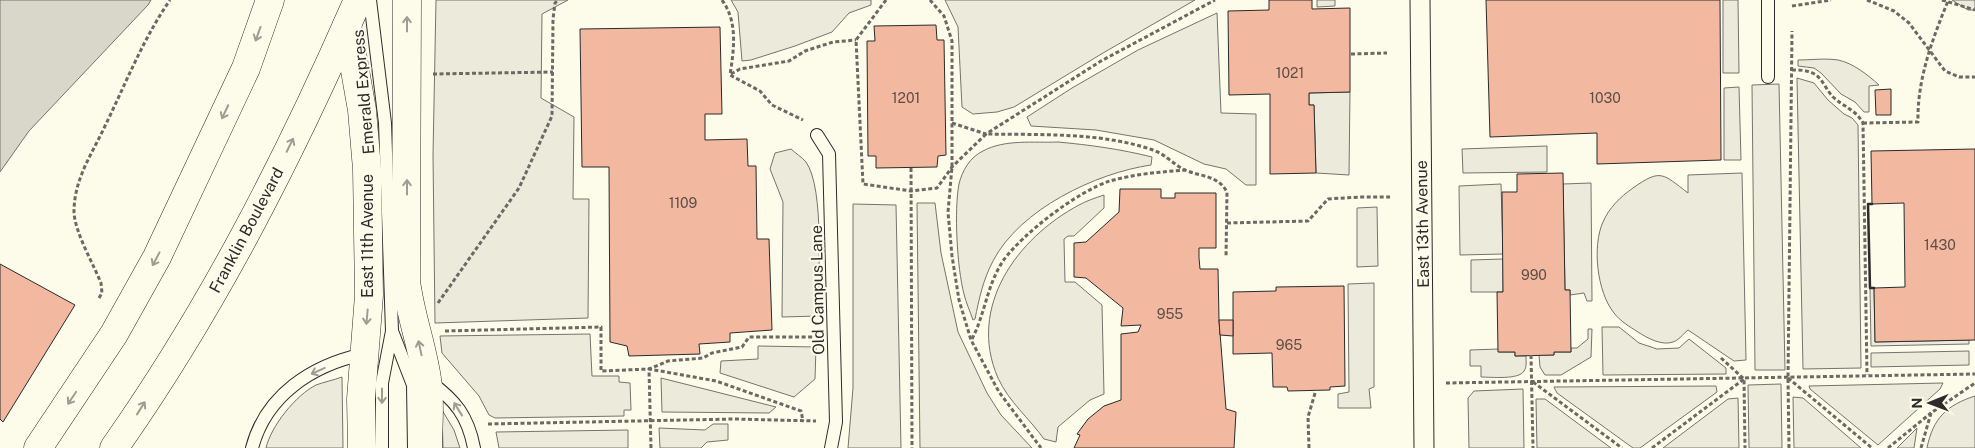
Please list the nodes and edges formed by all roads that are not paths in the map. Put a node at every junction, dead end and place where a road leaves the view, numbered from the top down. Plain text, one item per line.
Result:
1 (270, 0) edge
2 (358, 0) edge
3 (370, 0) edge
4 (407, 0) edge
5 (1420, 0) edge
6 (1768, 0) edge
7 (345, 13) edge
8 (1768, 77) dead end
9 (817, 135) road end
10 (404, 331) junction
11 (364, 354) junction
12 (428, 380) junction
13 (38, 448) edge
14 (114, 448) edge
15 (252, 448) edge
16 (362, 448) edge
17 (382, 448) edge
18 (414, 448) edge
19 (428, 448) edge
20 (474, 448) edge
21 (831, 448) edge
22 (1424, 448) edge

1 -> 13 main road
2 - 7 main road, Franklin Boulevard
3 - 10 lane, Emerald Express
10 -> 4 main road
5 - 22 street, East 13th Avenue
6 - 8 lane
7 -> 11 main road, East 11th Avenue
14 -> 7 main road, Franklin Boulevard
9 - 21 lane, Old Campus Lane
12 -> 10 main road
10 -> 17 lane, Emerald Express
10 - 18 lane, Emerald Express
11 -> 15 lane
11 - 16 main road, East 11th Avenue
12 - 19 main road
20 -> 12 lane

